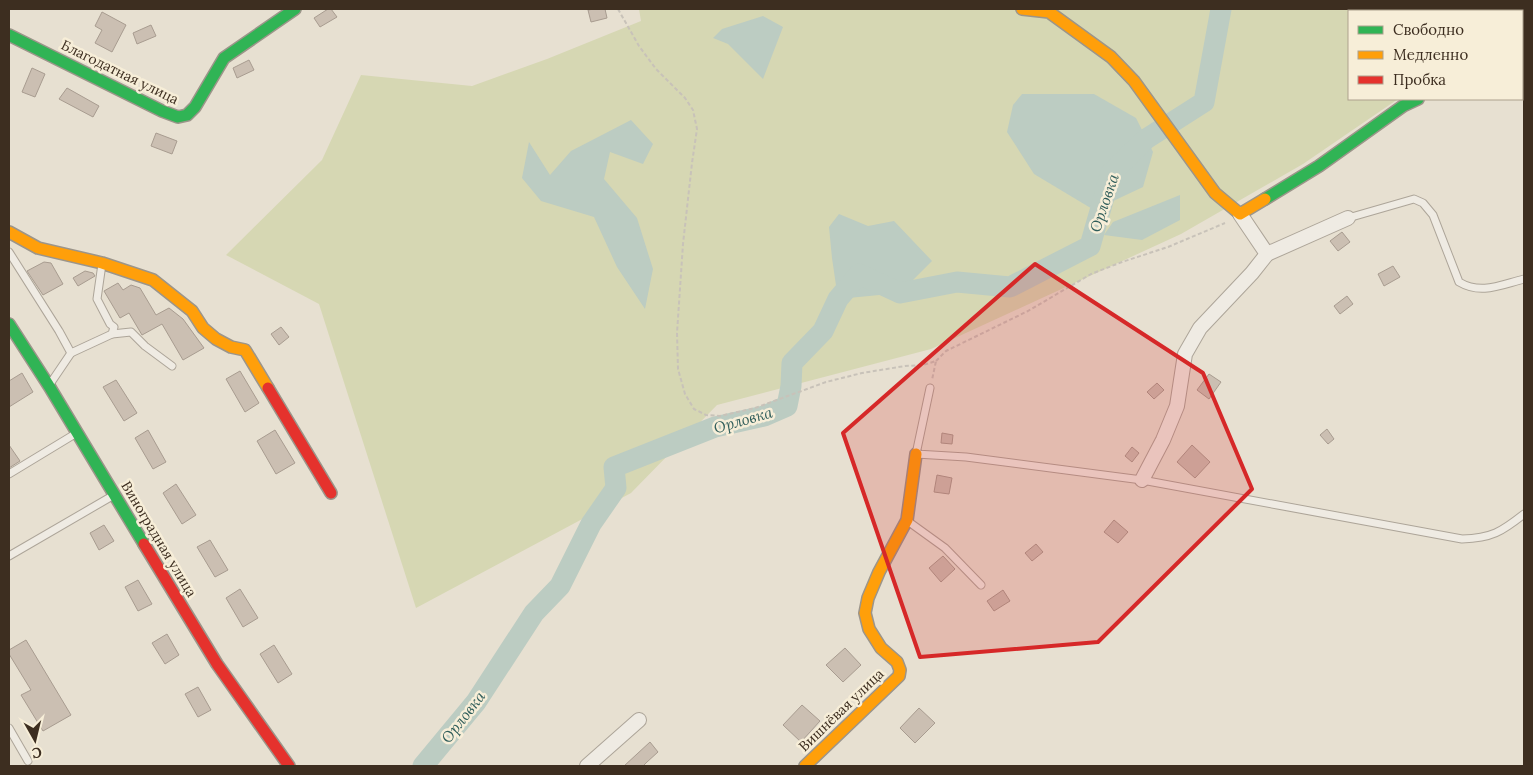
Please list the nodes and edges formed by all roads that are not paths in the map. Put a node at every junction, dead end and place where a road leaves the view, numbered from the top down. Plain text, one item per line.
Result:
1 (295, 9) edge
2 (1022, 9) edge
3 (9, 35) edge
4 (1416, 100) edge
5 (1240, 214) junction
6 (1348, 218) joint
7 (9, 232) edge
8 (9, 252) edge
9 (1267, 254) junction
10 (102, 264) junction
11 (1524, 279) edge
12 (9, 324) edge
13 (112, 334) junction
14 (71, 353) junction
15 (172, 366) dead end
16 (49, 386) junction
17 (930, 388) road end
18 (77, 433) junction
19 (916, 454) junction
20 (9, 474) edge
21 (1142, 480) junction
22 (332, 493) dead end
23 (114, 495) junction
24 (1524, 514) edge
25 (907, 520) junction
26 (9, 556) edge
27 (981, 585) dead end
28 (638, 720) dead end
29 (9, 728) edge
30 (28, 761) dead end
31 (289, 766) edge
32 (587, 766) edge
33 (805, 766) edge

1 - 3 street, Благодатная улица
2 - 5 street
4 - 5 street
5 - 9 street
6 - 9 street
6 - 11 lane
7 - 10 street
8 - 14 lane
9 - 21 street
10 - 13 lane
10 - 22 street
12 - 16 street, Виноградная улица
13 - 14 lane
13 - 15 lane
14 - 16 lane
16 - 18 street, Виноградная улица
17 - 19 lane
18 - 20 lane
18 - 23 street, Виноградная улица
19 - 21 lane
19 - 25 street
21 - 24 lane
23 - 26 lane
23 - 31 street, Виноградная улица
25 - 27 lane
25 - 33 street, Вишнёвая улица
28 - 32 street
29 - 30 lane

